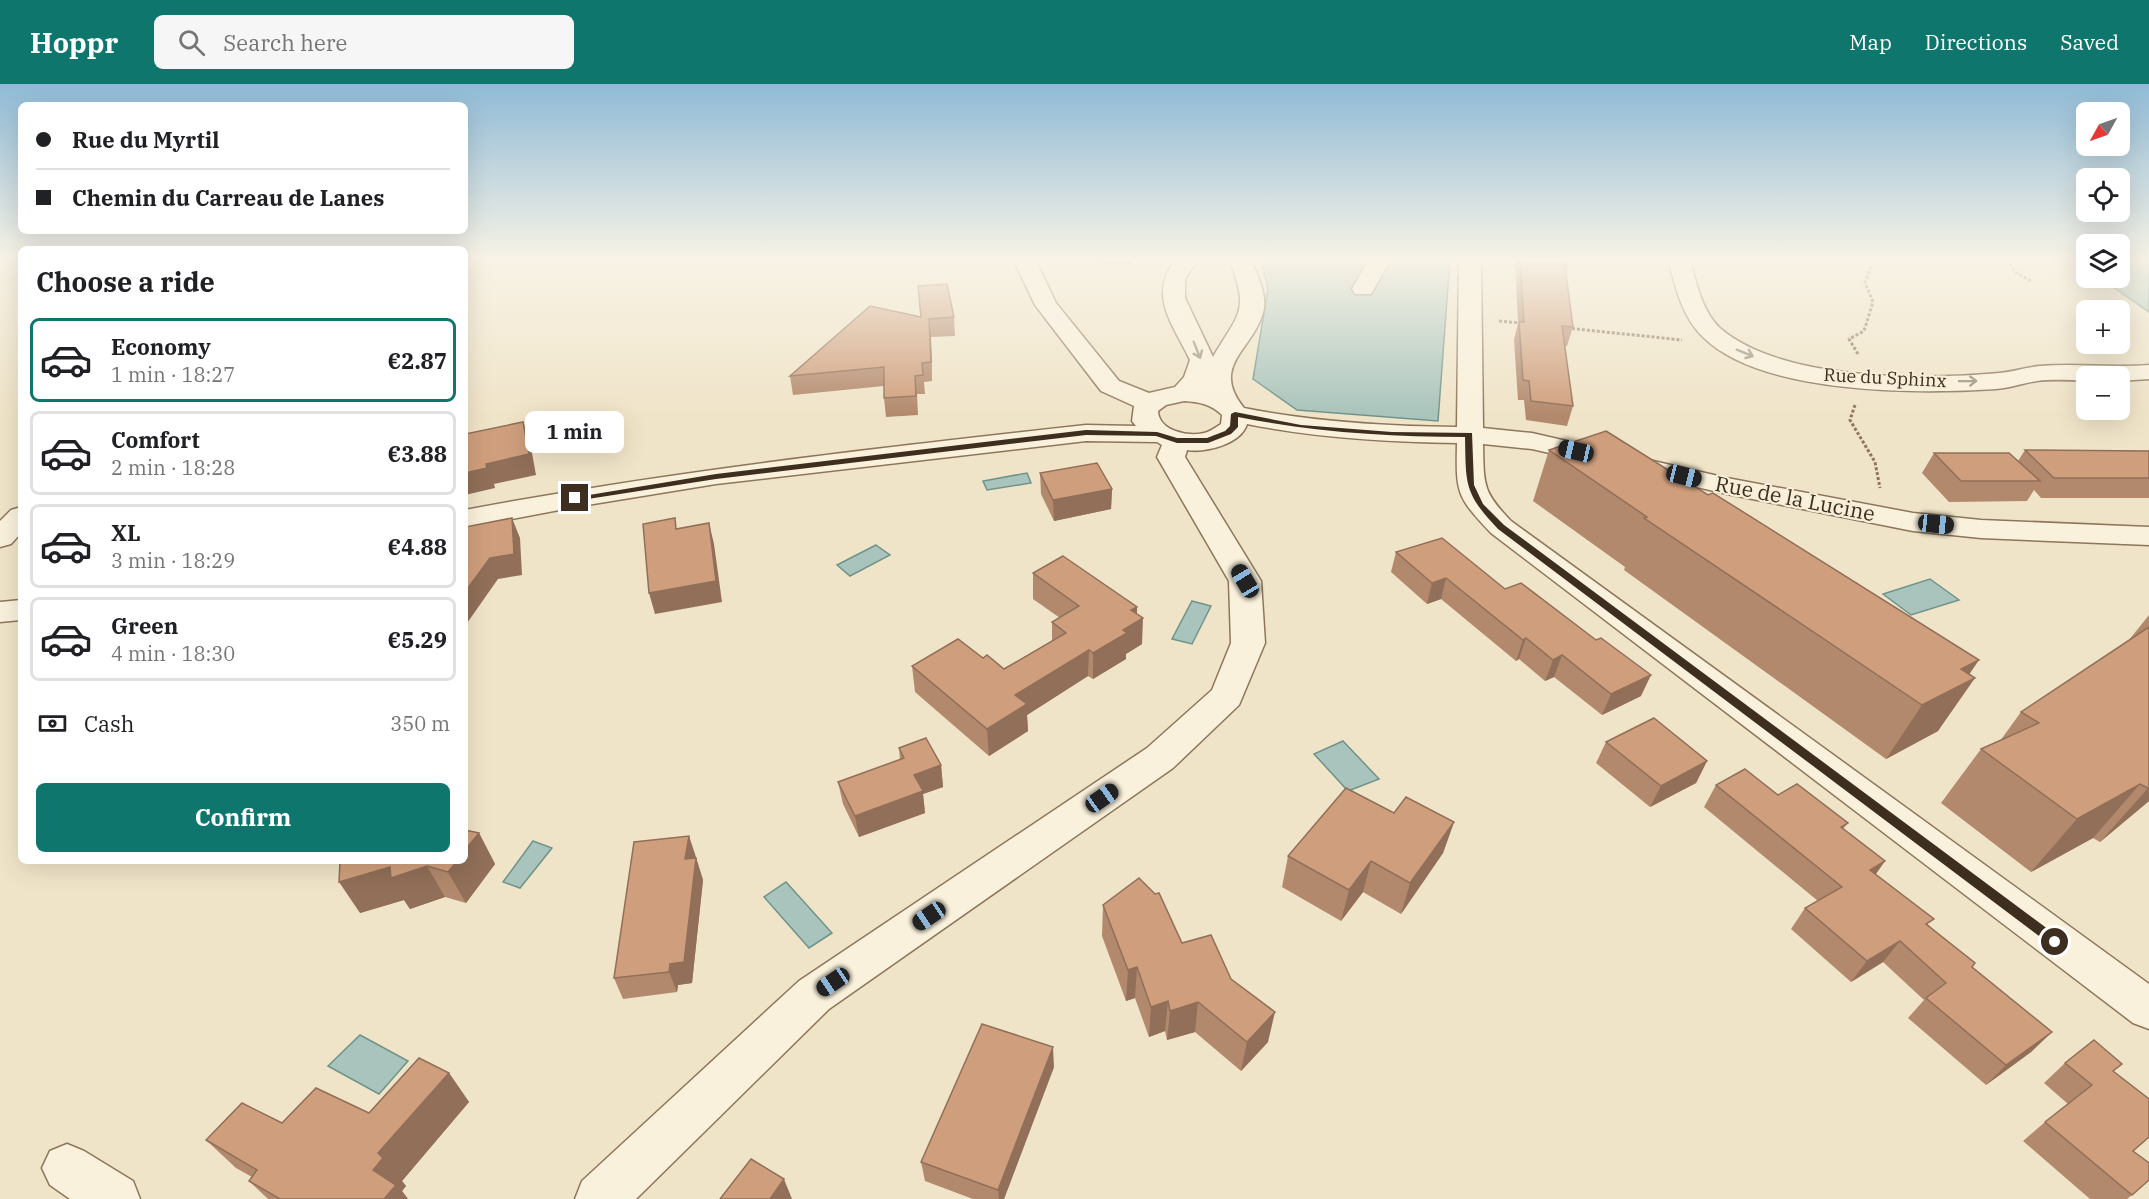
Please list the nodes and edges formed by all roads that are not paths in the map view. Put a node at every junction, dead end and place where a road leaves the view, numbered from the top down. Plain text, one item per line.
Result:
1 (1051, 311) edge
2 (1179, 311) edge
3 (1250, 311) edge
4 (1470, 311) edge
5 (1696, 311) edge
6 (2149, 372) edge
7 (1184, 393) junction
8 (1157, 423) junction
9 (1224, 423) junction
10 (1469, 435) junction
11 (1190, 491) junction
12 (468, 518) edge
13 (18, 519) edge
14 (2149, 536) edge
15 (0, 538) edge
16 (18, 610) edge
17 (0, 612) edge
18 (2149, 1009) edge
19 (67, 1168) dead end
20 (115, 1199) edge
21 (600, 1199) edge

1 - 8 street
2 -> 7 street
3 - 9 street
4 - 10 street
5 -> 6 street, Rue du Sphinx
7 - 8 street
7 - 9 street
8 - 9 street, Rue de la Lucine
8 - 11 street
8 - 12 street, Rue de la Lucine
9 - 10 street, Rue de la Lucine
9 - 11 street
10 - 14 street, Rue de la Lucine
10 - 18 street
11 - 21 street
13 - 15 street
16 - 17 street
19 - 20 street

